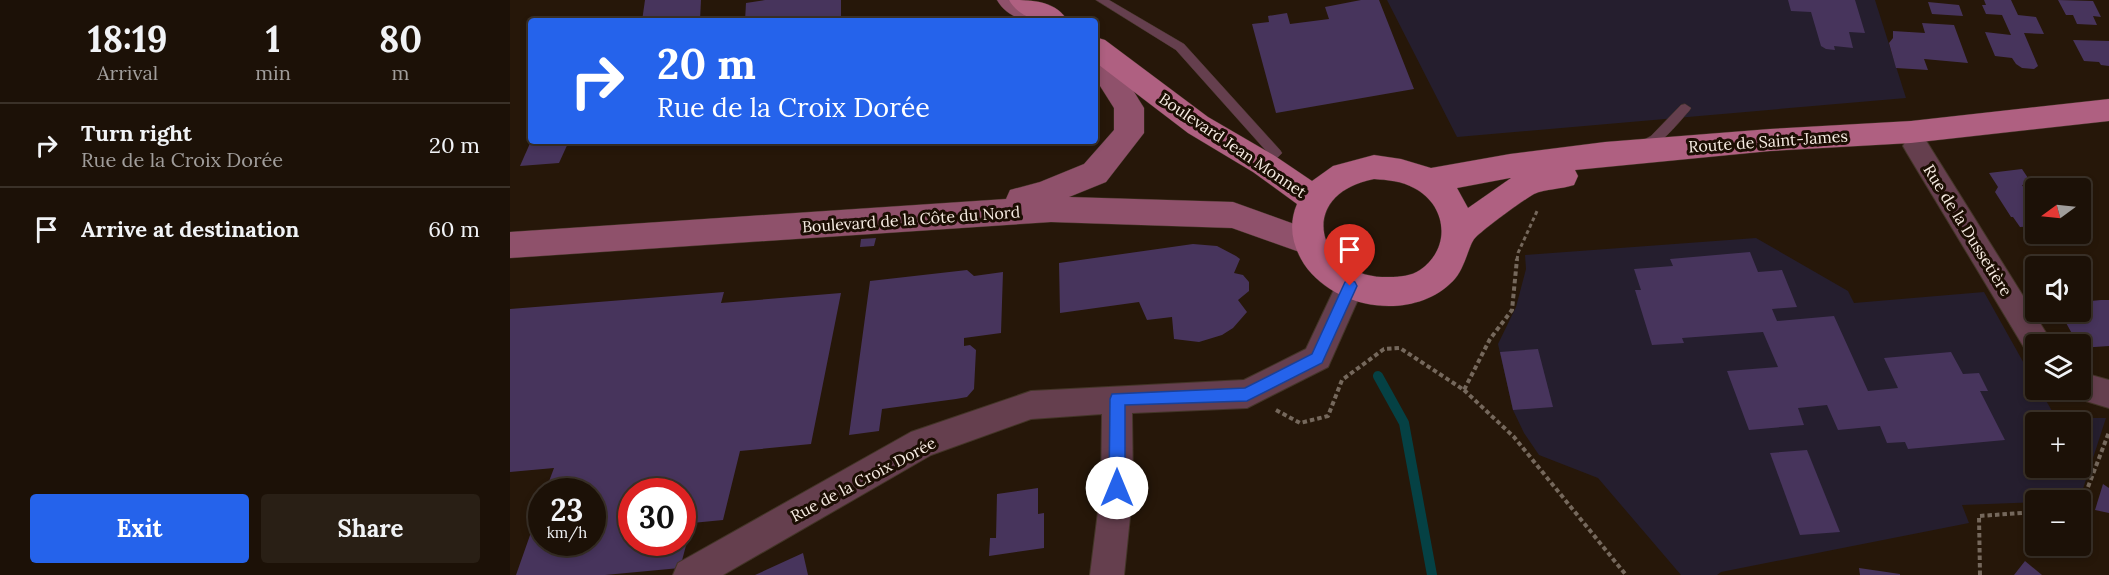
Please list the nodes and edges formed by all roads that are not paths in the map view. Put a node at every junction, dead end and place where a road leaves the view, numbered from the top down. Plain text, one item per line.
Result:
1 (1010, 0) edge
2 (1022, 0) edge
3 (1101, 0) edge
4 (1036, 18) edge
5 (1049, 18) edge
6 (1098, 49) edge
7 (1098, 65) edge
8 (1685, 108) dead end
9 (2109, 110) edge
10 (2109, 130) edge
11 (1916, 146) junction
12 (1627, 152) junction
13 (1264, 164) junction
14 (1429, 181) junction
15 (1314, 199) junction
16 (946, 216) junction
17 (1458, 233) junction
18 (1308, 242) junction
19 (510, 245) edge
20 (1350, 286) junction
21 (2031, 334) edge
22 (2091, 390) edge
23 (2109, 394) edge
24 (1118, 399) junction
25 (690, 575) edge
26 (1107, 575) edge

1 - 4 main road
2 - 5 main road
3 - 13 lane
6 - 13 main road, Boulevard Jean Monnet
7 - 16 main road
8 - 12 lane
9 - 12 main road, Route de Saint-James
10 - 11 main road, Route de Saint-James
11 - 17 main road, Route de Saint-James
11 - 21 street, Rue de la Dussetière
12 - 14 main road, Route de Saint-James
13 - 15 main road, Boulevard Jean Monnet
14 - 15 main road
14 - 17 main road
15 - 18 main road
16 - 18 main road, Boulevard de la Côte du Nord
16 - 19 main road, Boulevard de la Côte du Nord
17 - 20 main road
18 - 20 main road
20 - 24 street, Rue de la Croix Dorée
22 - 23 street
24 - 25 street, Rue de la Croix Dorée
24 - 26 street

